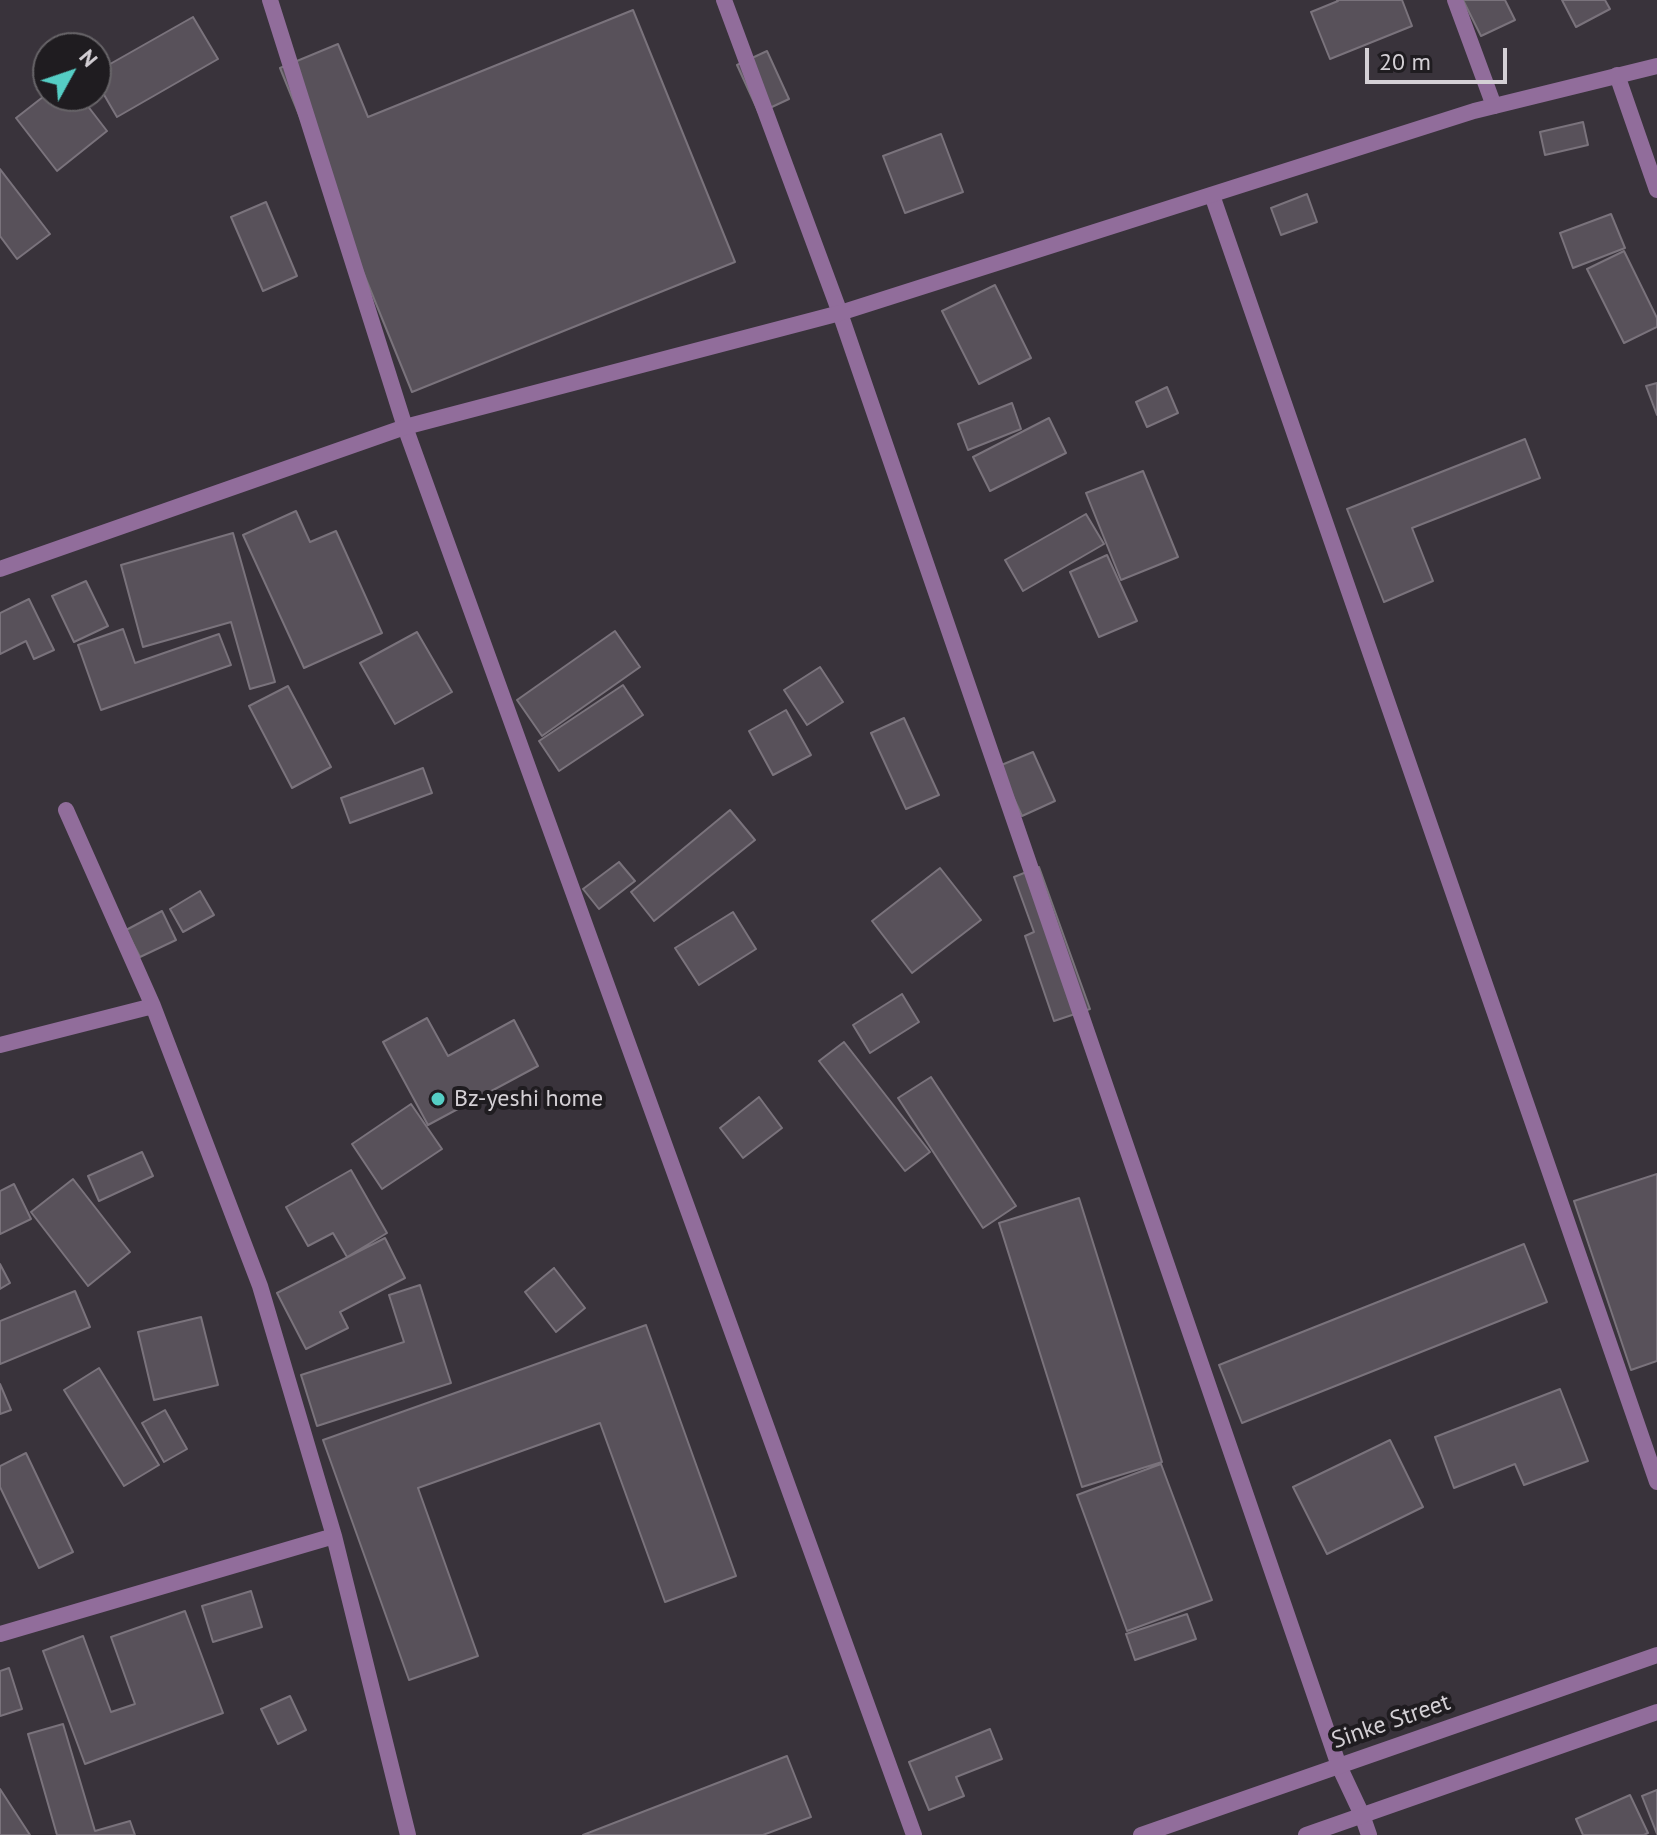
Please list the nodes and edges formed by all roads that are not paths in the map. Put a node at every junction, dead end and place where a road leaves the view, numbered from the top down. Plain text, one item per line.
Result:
1 (270, 0) edge
2 (724, 0) edge
3 (1455, 0) edge
4 (1657, 66) edge
5 (1617, 75) junction
6 (1494, 106) junction
7 (1657, 190) edge
8 (1212, 195) junction
9 (840, 313) junction
10 (405, 427) junction
11 (0, 569) edge
12 (66, 810) dead end
13 (153, 1006) junction
14 (0, 1045) edge
15 (1657, 1482) edge
16 (334, 1536) junction
17 (0, 1634) edge
18 (1657, 1655) edge
19 (1657, 1712) edge
20 (1339, 1766) junction
21 (1362, 1815) junction
22 (408, 1835) edge
23 (914, 1835) edge
24 (1141, 1835) edge
25 (1306, 1835) edge
26 (1369, 1835) edge

1 - 10 street
2 - 9 street
3 - 6 street
4 - 5 street
5 - 6 street
5 - 7 street
6 - 8 street
8 - 9 street
8 - 15 street
9 - 10 street
9 - 20 street
10 - 11 street
10 - 23 street
12 - 13 street
13 - 14 street
13 - 16 street
16 - 17 street
16 - 22 street
18 - 20 street, Sinke Street
19 - 21 street
20 - 21 street
20 - 24 street, Sinke Street
21 - 25 street
21 - 26 street

